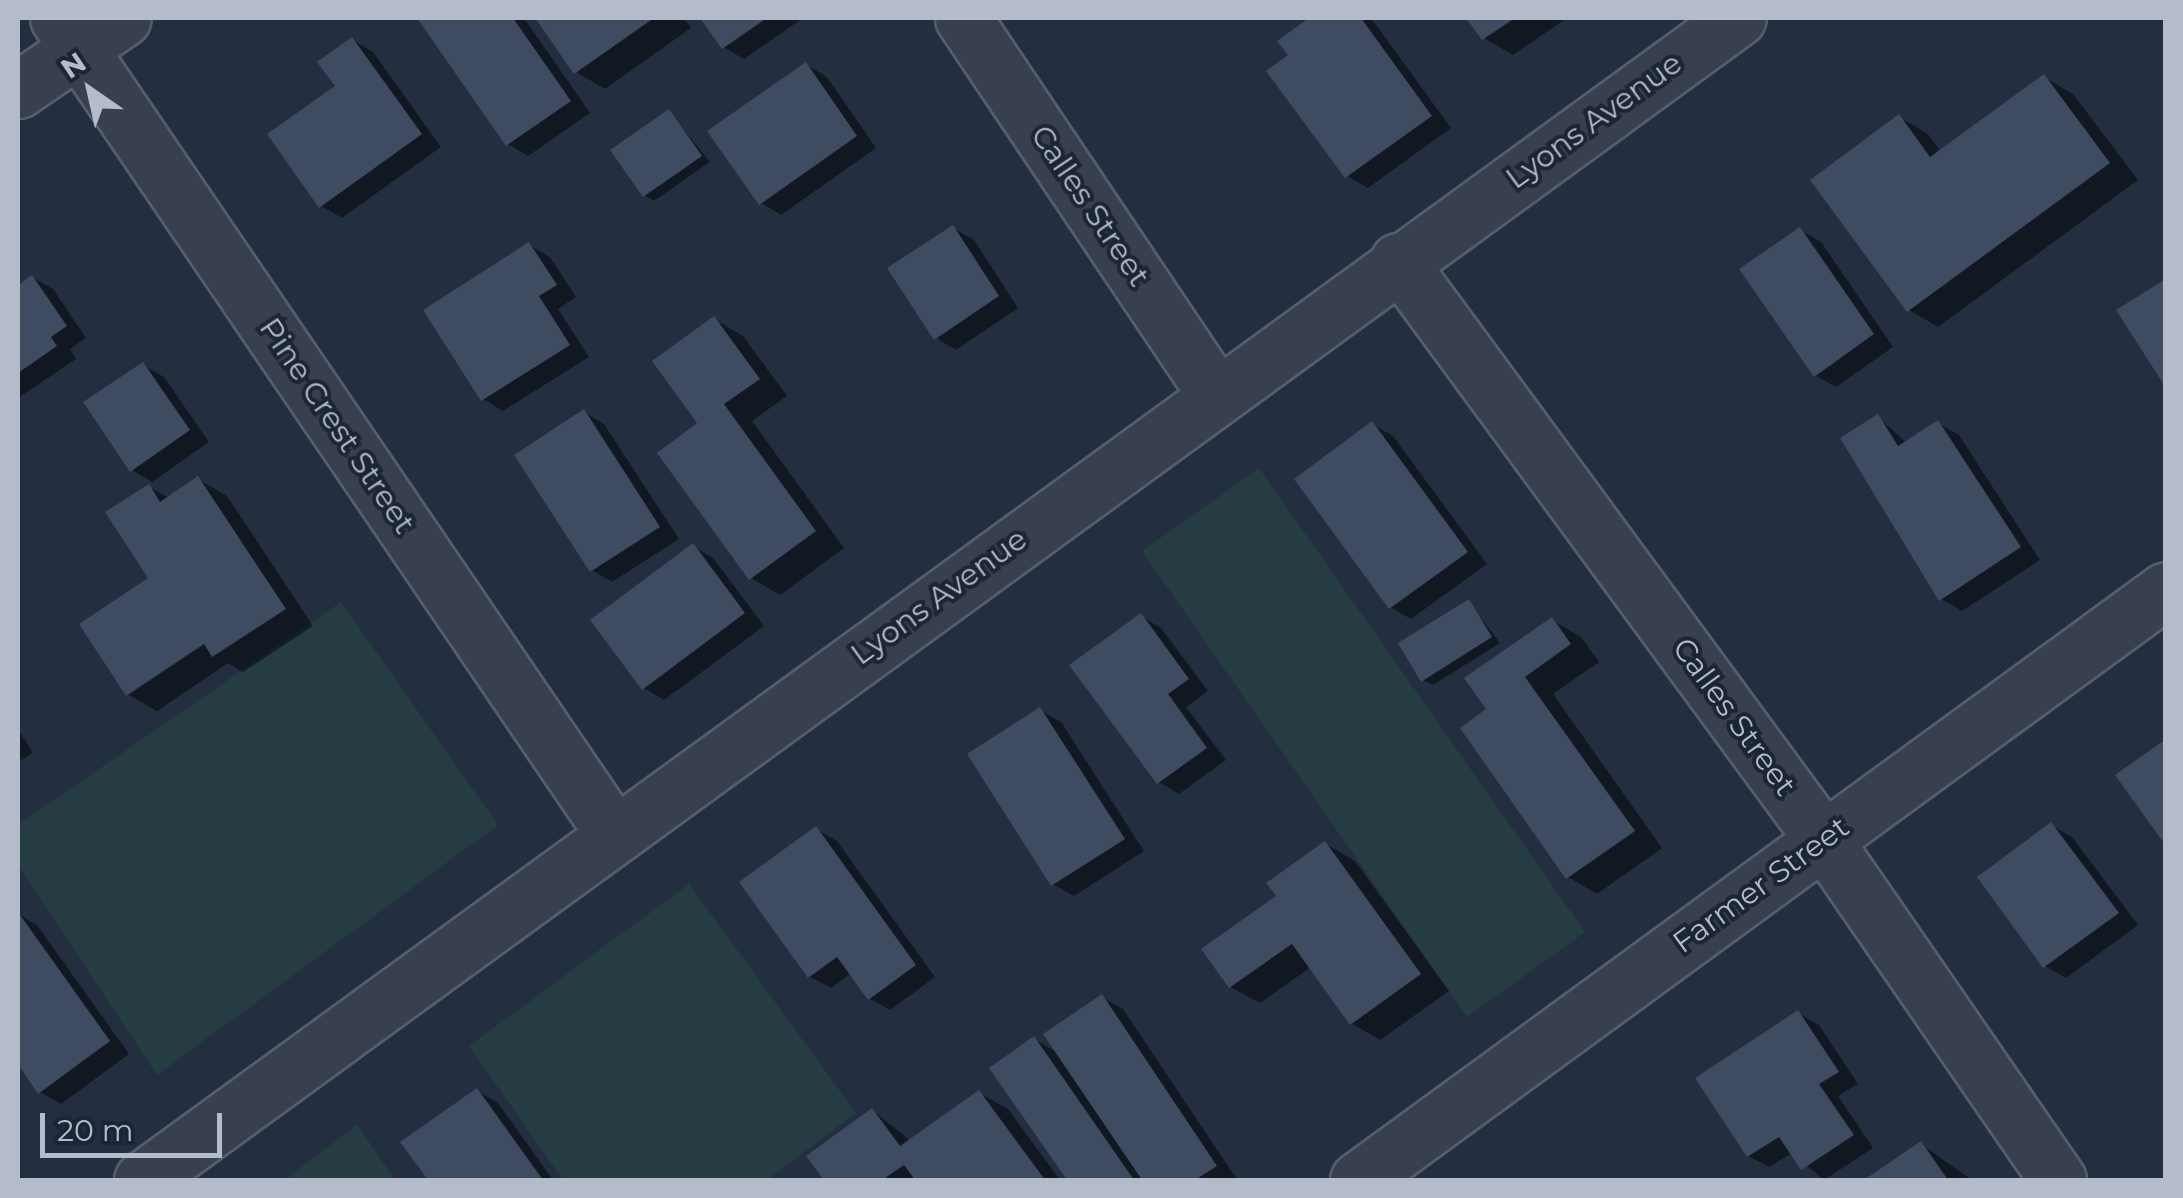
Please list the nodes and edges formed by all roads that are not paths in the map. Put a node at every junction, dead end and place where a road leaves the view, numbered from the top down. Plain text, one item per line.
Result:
1 (123, 18) edge
2 (963, 18) edge
3 (1738, 18) edge
4 (69, 33) edge
5 (18, 90) edge
6 (1398, 261) junction
7 (1216, 394) junction
8 (2166, 590) edge
9 (614, 834) junction
10 (1824, 839) junction
11 (142, 1180) edge
12 (1358, 1180) edge
13 (2058, 1180) edge

1 - 4 street
2 - 7 street, Calles Street
3 - 6 street, Lyons Avenue
4 - 5 street
4 - 9 street, Pine Crest Street
6 - 7 street, Lyons Avenue
6 - 10 street, Calles Street
7 - 9 street, Lyons Avenue
8 - 10 street, Farmer Street
9 - 11 street, Lyons Avenue
10 - 12 street, Farmer Street
10 - 13 street, Calles Street

